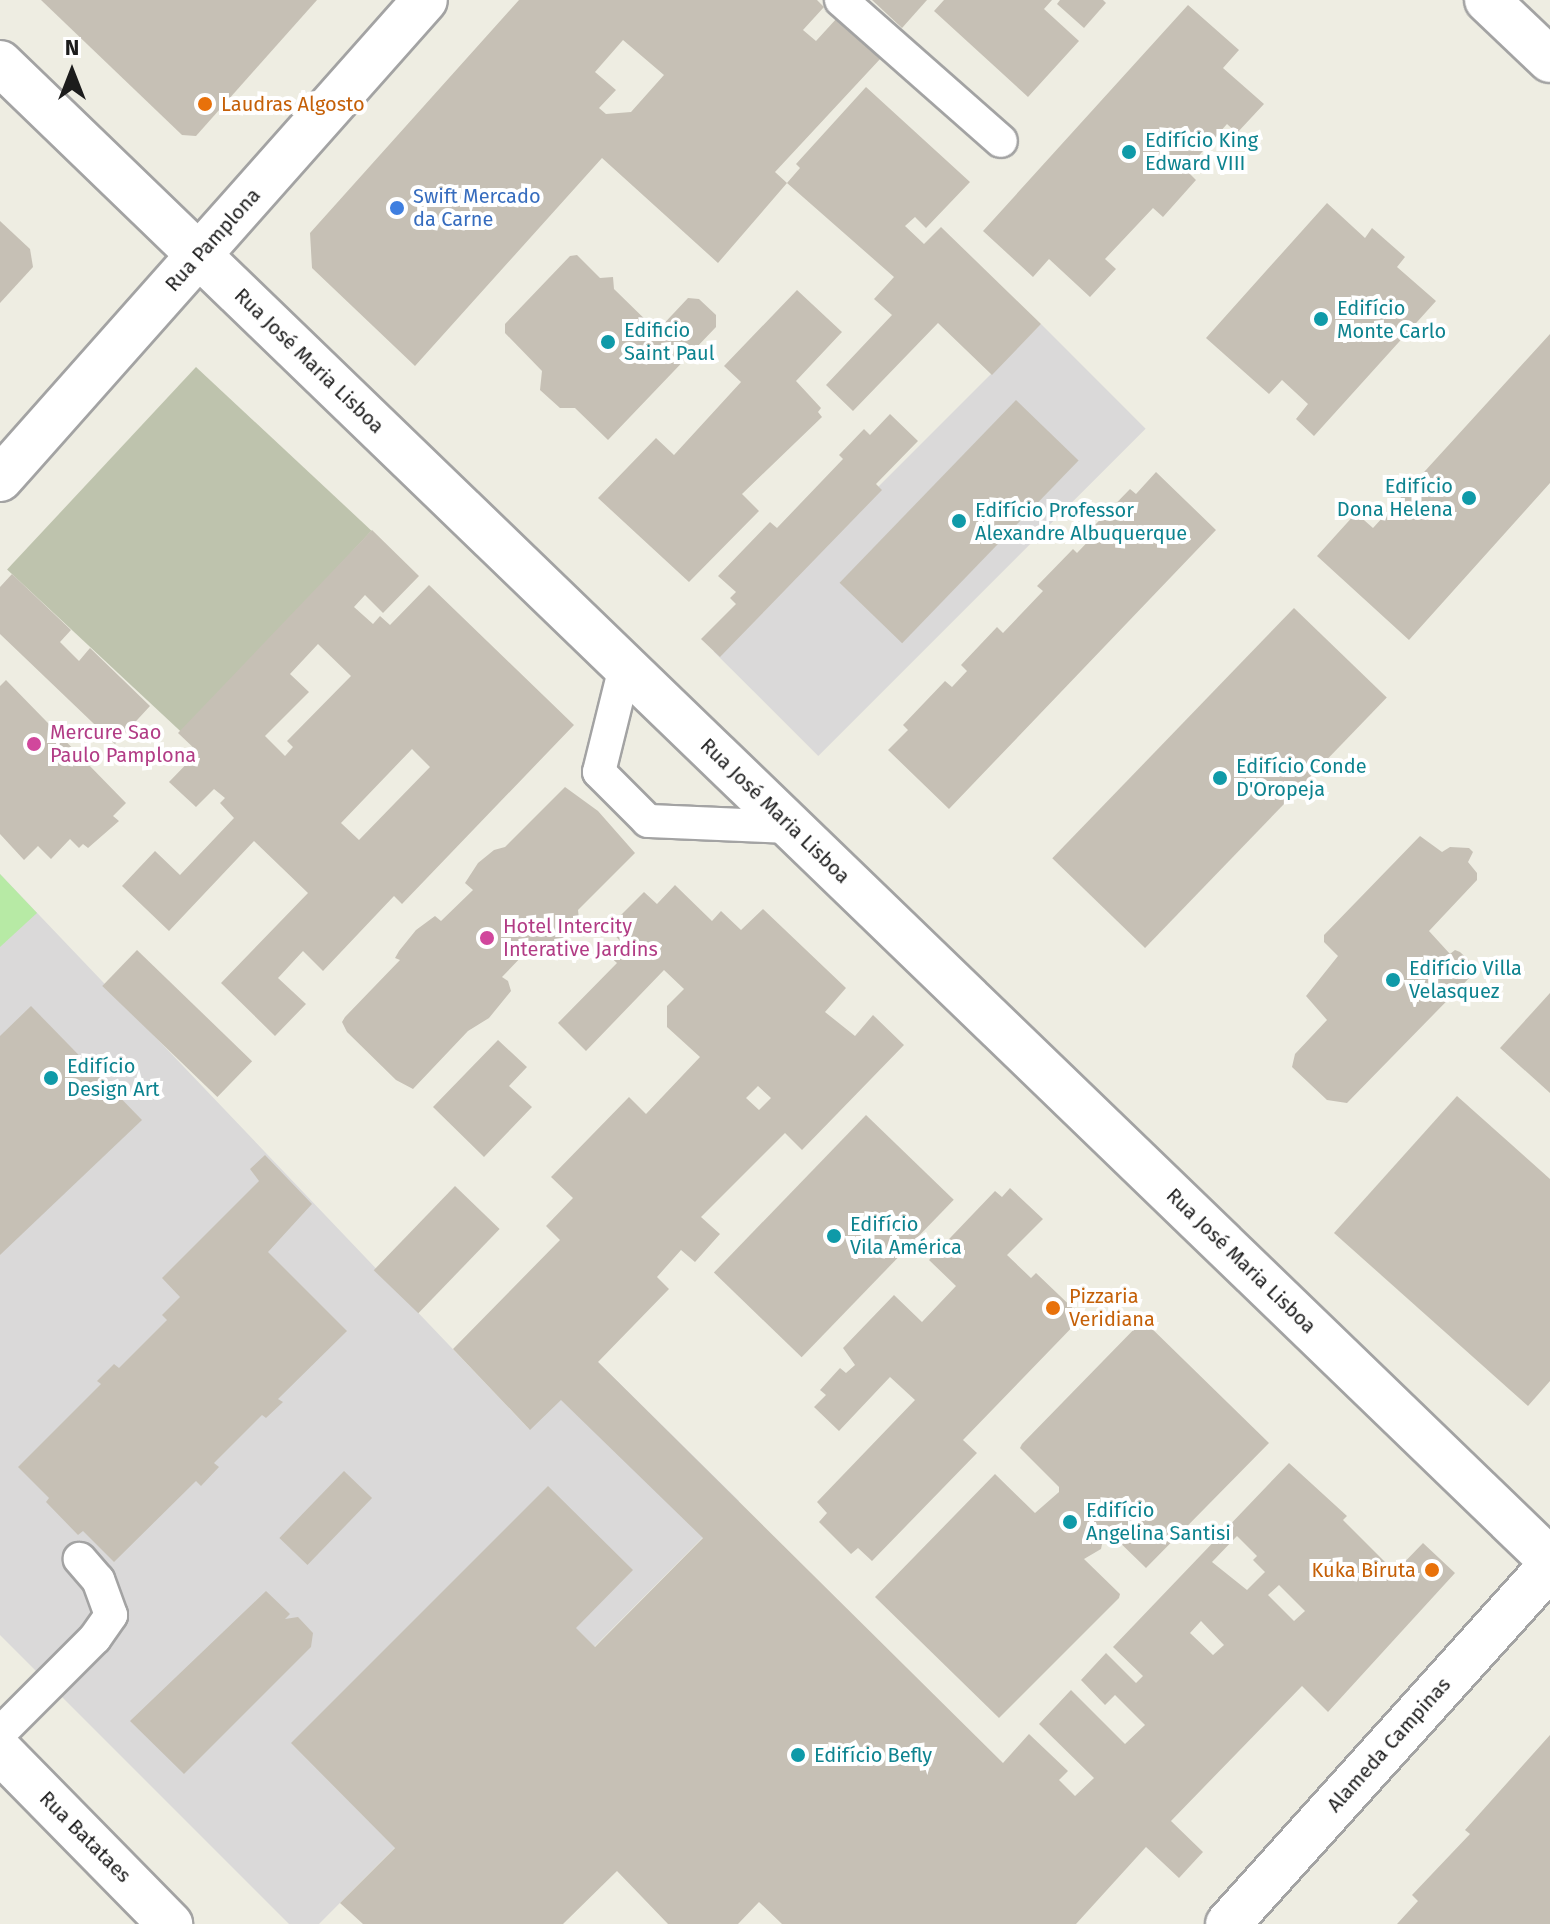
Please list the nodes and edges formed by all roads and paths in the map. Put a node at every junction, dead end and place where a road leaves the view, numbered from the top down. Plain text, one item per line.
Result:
1 (425, 0) edge
2 (841, 0) edge
3 (1487, 0) edge
4 (1550, 60) edge
5 (0, 63) edge
6 (1001, 141) dead end
7 (199, 255) junction
8 (0, 479) edge
9 (625, 667) junction
10 (791, 827) junction
11 (80, 1559) dead end
12 (1550, 1560) edge
13 (1550, 1567) edge
14 (0, 1733) edge
15 (0, 1751) edge
16 (170, 1924) edge
17 (1228, 1924) edge

1 - 7 street, Rua Pamplona
2 - 6 lane
3 - 4 street
5 - 7 street, Rua José Maria Lisboa
7 - 8 street, Rua Pamplona
7 - 9 street, Rua José Maria Lisboa
9 - 10 street, Rua José Maria Lisboa
9 - 10 lane
10 - 12 street, Rua José Maria Lisboa
11 - 14 lane
13 - 17 street, Alameda Campinas
15 - 16 street, Rua Batataes

